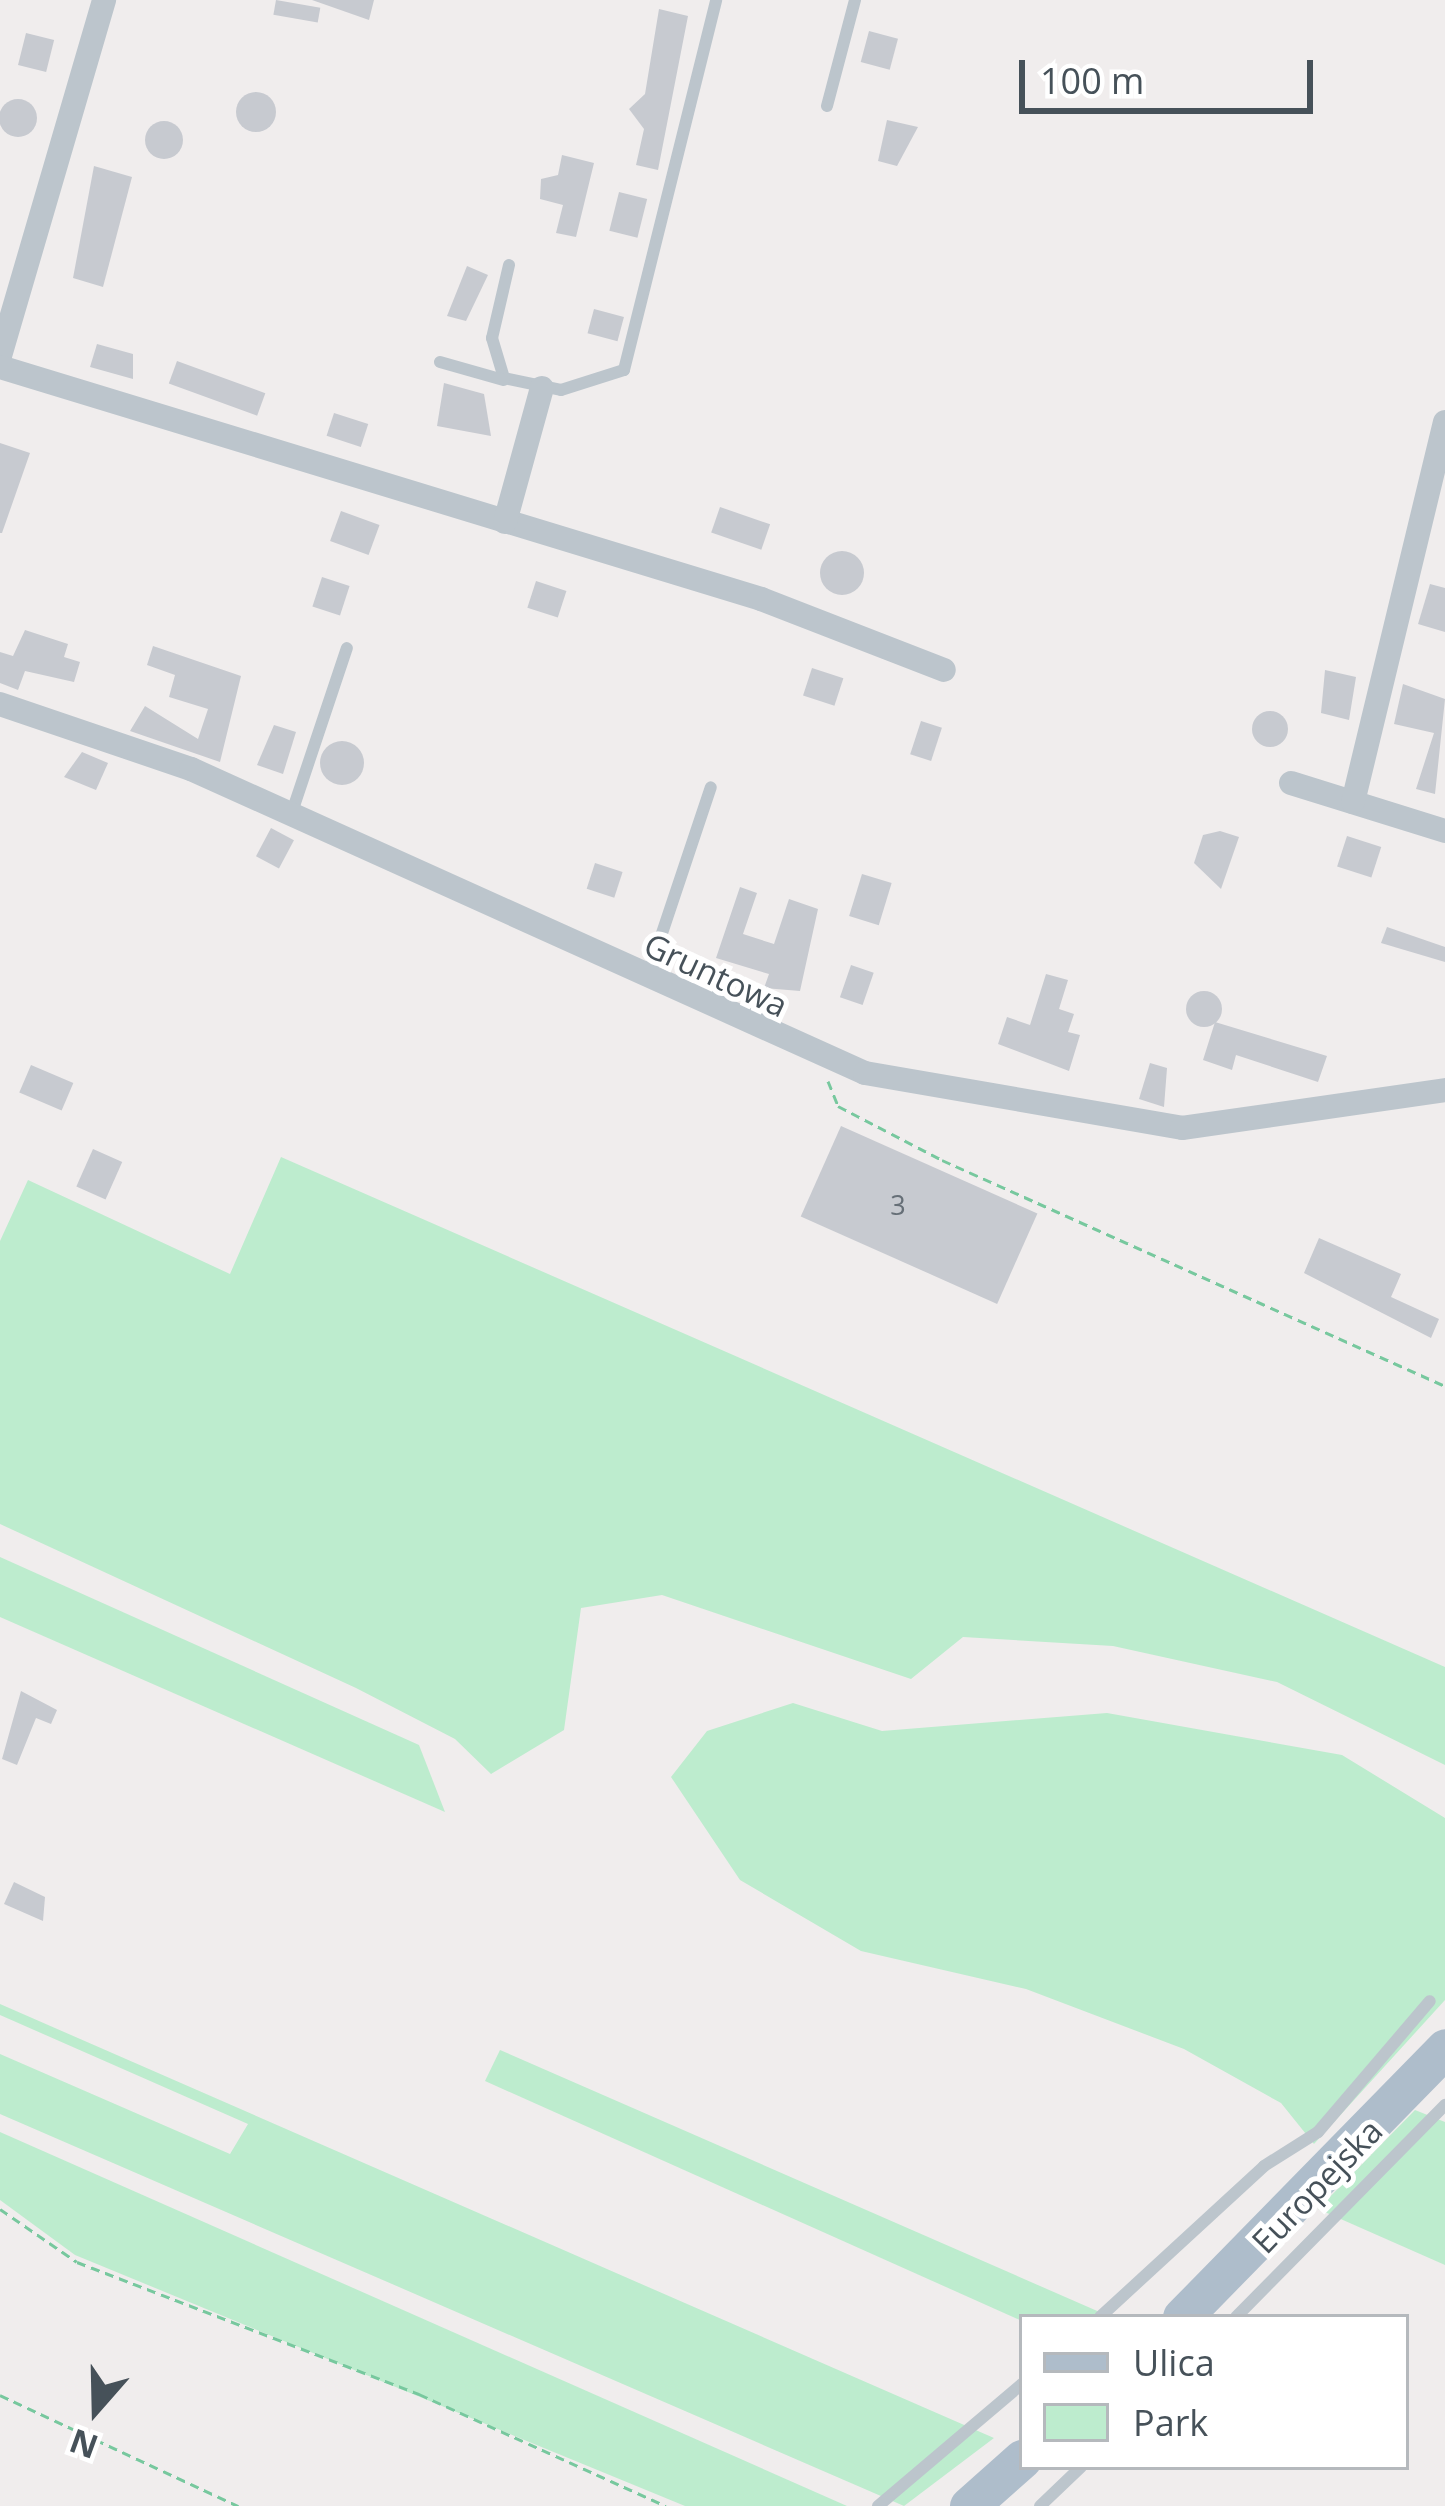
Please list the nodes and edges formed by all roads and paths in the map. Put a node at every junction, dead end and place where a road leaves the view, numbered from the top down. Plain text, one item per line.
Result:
1 (104, 0) edge
2 (716, 0) edge
3 (855, 0) edge
4 (826, 106) dead end
5 (509, 265) dead end
6 (0, 356) edge
7 (440, 362) dead end
8 (0, 367) edge
9 (516, 384) junction
10 (542, 388) junction
11 (1445, 422) edge
12 (505, 522) junction
13 (347, 648) dead end
14 (944, 670) dead end
15 (0, 704) edge
16 (1291, 784) dead end
17 (711, 787) dead end
18 (1353, 802) junction
19 (290, 816) junction
20 (1445, 830) edge
21 (647, 980) junction
22 (834, 1064) junction
23 (1445, 1090) edge
24 (1445, 1386) edge
25 (1430, 2001) dead end
26 (1445, 2048) edge
27 (1445, 2104) edge
28 (0, 2210) edge
29 (1103, 2314) edge
30 (1185, 2314) edge
31 (1240, 2314) edge
32 (1019, 2387) edge
33 (0, 2395) edge
34 (1019, 2462) edge
35 (1078, 2470) edge
36 (238, 2506) edge
37 (667, 2506) edge
38 (878, 2506) edge
39 (969, 2506) edge
40 (1040, 2506) edge

1 - 6 street
2 - 10 lane
3 - 4 lane
5 - 9 lane
7 - 9 lane
8 - 12 street
9 - 10 lane
10 - 12 street
11 - 18 street
12 - 14 street
13 - 19 lane
15 - 19 street, Gruntowa
16 - 18 street
17 - 21 lane
18 - 20 street
19 - 21 street, Gruntowa
21 - 22 street, Gruntowa
22 - 23 street, Gruntowa
22 - 24 path
25 - 29 lane
26 - 30 main road, Europejska
27 - 31 lane
28 - 37 path
32 - 38 lane
33 - 36 path
34 - 39 main road
35 - 40 lane

